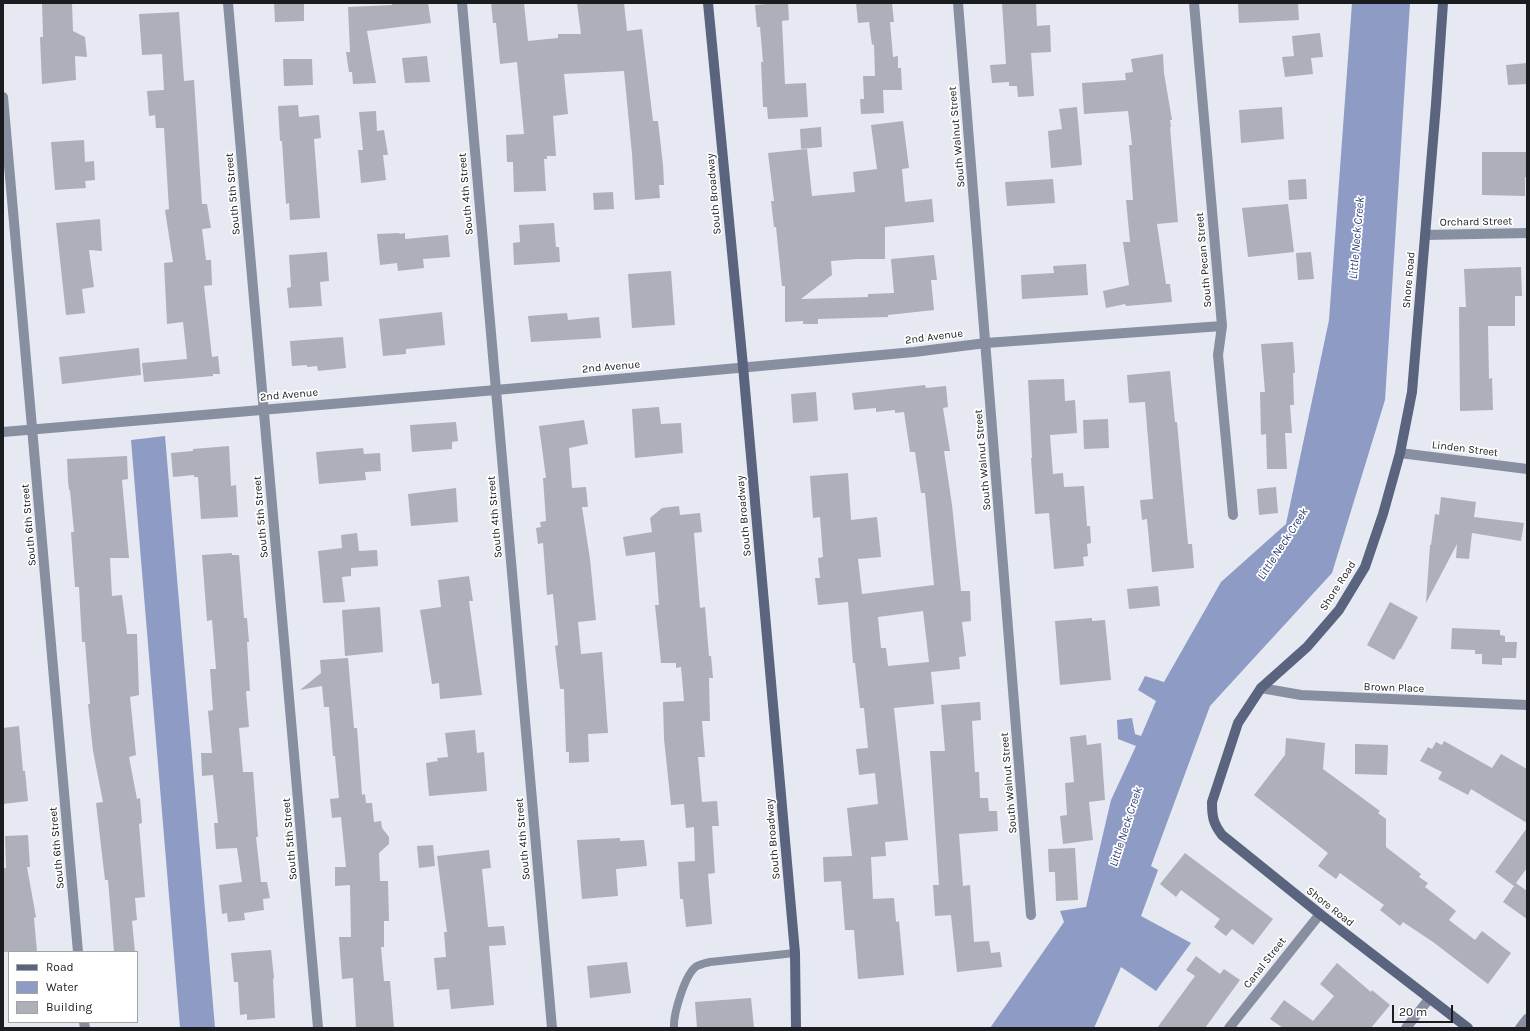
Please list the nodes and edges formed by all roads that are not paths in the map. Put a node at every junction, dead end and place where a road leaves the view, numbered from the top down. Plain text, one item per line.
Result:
1 (228, 3) edge
2 (462, 3) edge
3 (708, 3) edge
4 (958, 3) edge
5 (1194, 3) edge
6 (1443, 3) edge
7 (3, 97) edge
8 (1527, 233) edge
9 (1425, 235) junction
10 (1222, 326) junction
11 (986, 343) junction
12 (743, 366) junction
13 (496, 390) junction
14 (264, 409) junction
15 (33, 430) junction
16 (3, 432) edge
17 (1400, 453) junction
18 (1527, 469) edge
19 (1233, 515) dead end
20 (1261, 688) junction
21 (1527, 705) edge
22 (1320, 914) junction
23 (1031, 915) dead end
24 (78, 951) edge
25 (795, 953) junction
26 (1429, 999) junction
27 (1527, 1019) edge
28 (318, 1028) edge
29 (552, 1028) edge
30 (674, 1028) edge
31 (796, 1028) edge
32 (1229, 1028) edge
33 (1406, 1028) edge
34 (1468, 1028) edge
35 (1520, 1028) edge

1 - 14 street, South 5th Street
2 - 13 street, South 4th Street
3 - 12 street, South Broadway
4 - 11 street, South Walnut Street
5 - 10 street, South Pecan Street
6 - 9 street, Shore Road
7 - 15 street, South 6th Street
8 - 9 street, Orchard Street
9 - 17 street, Shore Road
10 - 11 street, 2nd Avenue
10 - 19 street, South Pecan Street
11 - 12 street, 2nd Avenue
11 - 23 street, South Walnut Street
12 - 13 street, 2nd Avenue
12 - 25 street, South Broadway
13 - 14 street, 2nd Avenue
13 - 29 street, South 4th Street
14 - 15 street, 2nd Avenue
14 - 28 street, South 5th Street
15 - 16 street, 2nd Avenue
15 - 24 street, South 6th Street
17 - 18 street, Linden Street
17 - 20 street, Shore Road
20 - 21 street, Brown Place
20 - 22 street, Shore Road
22 - 26 street, Shore Road
22 - 32 street, Canal Street
25 - 30 lane
25 - 31 street, South Broadway
26 - 33 street
26 - 34 street, Shore Road
27 - 35 street

